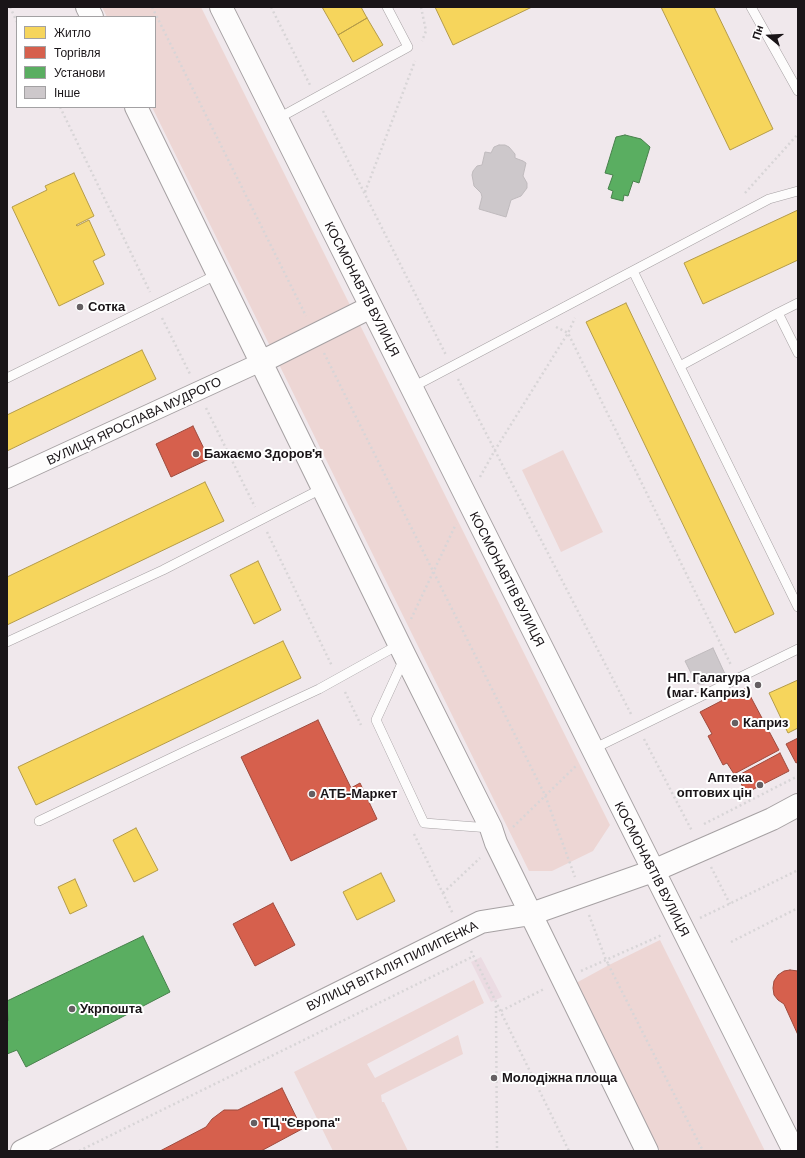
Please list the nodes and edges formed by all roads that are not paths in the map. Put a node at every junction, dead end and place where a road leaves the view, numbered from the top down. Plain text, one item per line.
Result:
1 (220, 7) edge
2 (387, 7) edge
3 (751, 7) edge
4 (798, 91) edge
5 (136, 108) edge
6 (277, 119) junction
7 (798, 191) edge
8 (632, 271) junction
9 (218, 274) junction
10 (798, 303) edge
11 (371, 307) junction
12 (778, 313) junction
13 (798, 354) edge
14 (261, 362) junction
15 (680, 366) junction
16 (7, 378) edge
17 (411, 388) junction
18 (7, 479) edge
19 (323, 488) junction
20 (798, 608) edge
21 (7, 642) edge
22 (798, 649) edge
23 (402, 650) junction
24 (593, 750) junction
25 (798, 806) edge
26 (39, 821) dead end
27 (494, 835) junction
28 (654, 871) junction
29 (531, 914) junction
30 (22, 1151) edge
31 (647, 1151) edge
32 (794, 1151) edge

1 - 6 street, КОСМОНАВТІВ ВУЛИЦЯ
2 - 6 lane
3 - 4 lane
5 - 9 street
6 - 11 street, КОСМОНАВТІВ ВУЛИЦЯ
7 - 8 lane
8 - 15 lane
8 - 17 lane
9 - 14 street
9 - 16 lane
10 - 12 lane
11 - 14 street
11 - 17 street, КОСМОНАВТІВ ВУЛИЦЯ
12 - 13 lane
12 - 15 lane
14 - 18 street, ВУЛИЦЯ ЯРОСЛАВА МУДРОГО
14 - 19 street
15 - 20 lane
17 - 24 street, КОСМОНАВТІВ ВУЛИЦЯ
19 - 21 lane
19 - 23 street
22 - 24 lane
23 - 26 lane
23 - 27 street
23 - 27 lane
24 - 28 street, КОСМОНАВТІВ ВУЛИЦЯ
25 - 28 street, ВУЛИЦЯ ВІТАЛІЯ ПИЛИПЕНКА
27 - 29 street
28 - 29 street, ВУЛИЦЯ ВІТАЛІЯ ПИЛИПЕНКА
28 - 32 street, КОСМОНАВТІВ ВУЛИЦЯ
29 - 30 street, ВУЛИЦЯ ВІТАЛІЯ ПИЛИПЕНКА
29 - 31 street

